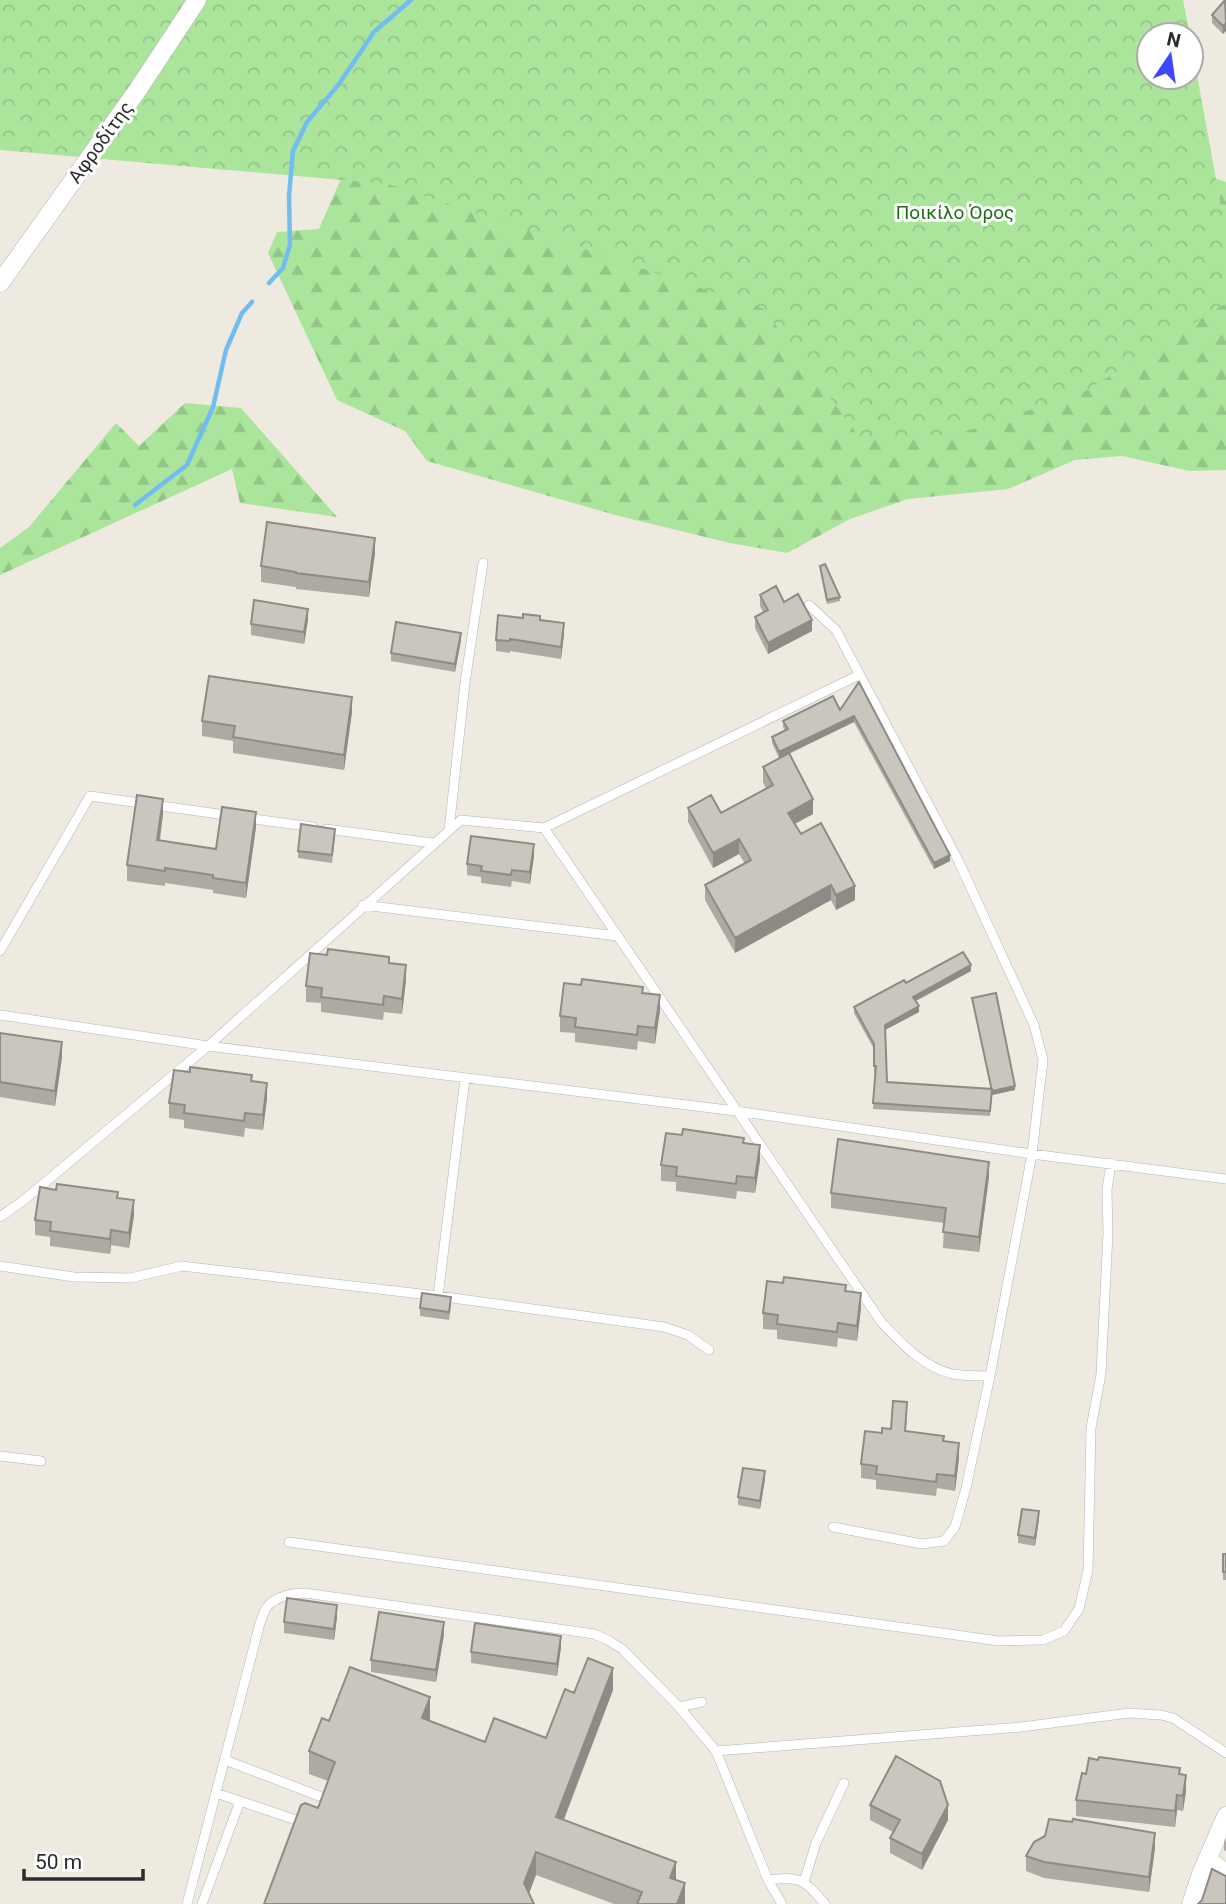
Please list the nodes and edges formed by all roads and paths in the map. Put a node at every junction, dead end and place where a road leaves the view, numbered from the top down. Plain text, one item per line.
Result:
1 (197, 0) edge
2 (0, 282) edge
3 (483, 563) dead end
4 (809, 605) dead end
5 (859, 675) junction
6 (544, 828) junction
7 (449, 830) junction
8 (432, 844) junction
9 (363, 905) junction
10 (617, 936) junction
11 (0, 951) edge
12 (0, 1015) edge
13 (208, 1046) junction
14 (465, 1079) junction
15 (736, 1111) junction
16 (1032, 1154) junction
17 (1111, 1163) junction
18 (1226, 1179) edge
19 (0, 1217) edge
20 (0, 1266) edge
21 (438, 1296) junction
22 (709, 1349) dead end
23 (990, 1376) junction
24 (0, 1456) edge
25 (41, 1461) dead end
26 (832, 1527) dead end
27 (289, 1542) dead end
28 (702, 1702) dead end
29 (679, 1707) junction
30 (716, 1751) junction
31 (1226, 1753) edge
32 (225, 1760) junction
33 (844, 1783) dead end
34 (216, 1793) junction
35 (319, 1796) edge
36 (240, 1801) junction
37 (1226, 1816) edge
38 (299, 1821) edge
39 (1207, 1860) junction
40 (1226, 1873) edge
41 (768, 1880) junction
42 (804, 1882) junction
43 (187, 1904) edge
44 (202, 1904) edge
45 (782, 1904) edge
46 (825, 1904) edge
47 (1191, 1904) edge

1 - 2 street, Αφροδίτης
3 - 7 lane
4 - 5 lane
5 - 6 lane
5 - 16 lane
6 - 7 lane
6 - 10 lane
7 - 8 lane
8 - 9 lane
8 - 11 lane
9 - 10 lane
9 - 13 lane
10 - 15 lane
12 - 13 lane
13 - 14 lane
13 - 19 lane
14 - 15 lane
14 - 21 lane
15 - 16 lane
15 - 23 lane
16 - 17 lane
16 - 23 lane
17 - 18 lane
17 - 27 lane
20 - 21 lane
21 - 22 lane
23 - 26 lane
24 - 25 lane
28 - 29 lane
29 - 30 lane
29 - 32 lane
30 - 31 lane
30 - 41 lane
32 - 34 lane
32 - 35 lane
33 - 42 lane
34 - 36 lane
34 - 43 lane
36 - 38 lane
36 - 44 lane
37 - 39 street
39 - 40 street
39 - 47 street
41 - 42 lane
41 - 45 lane
42 - 46 lane

